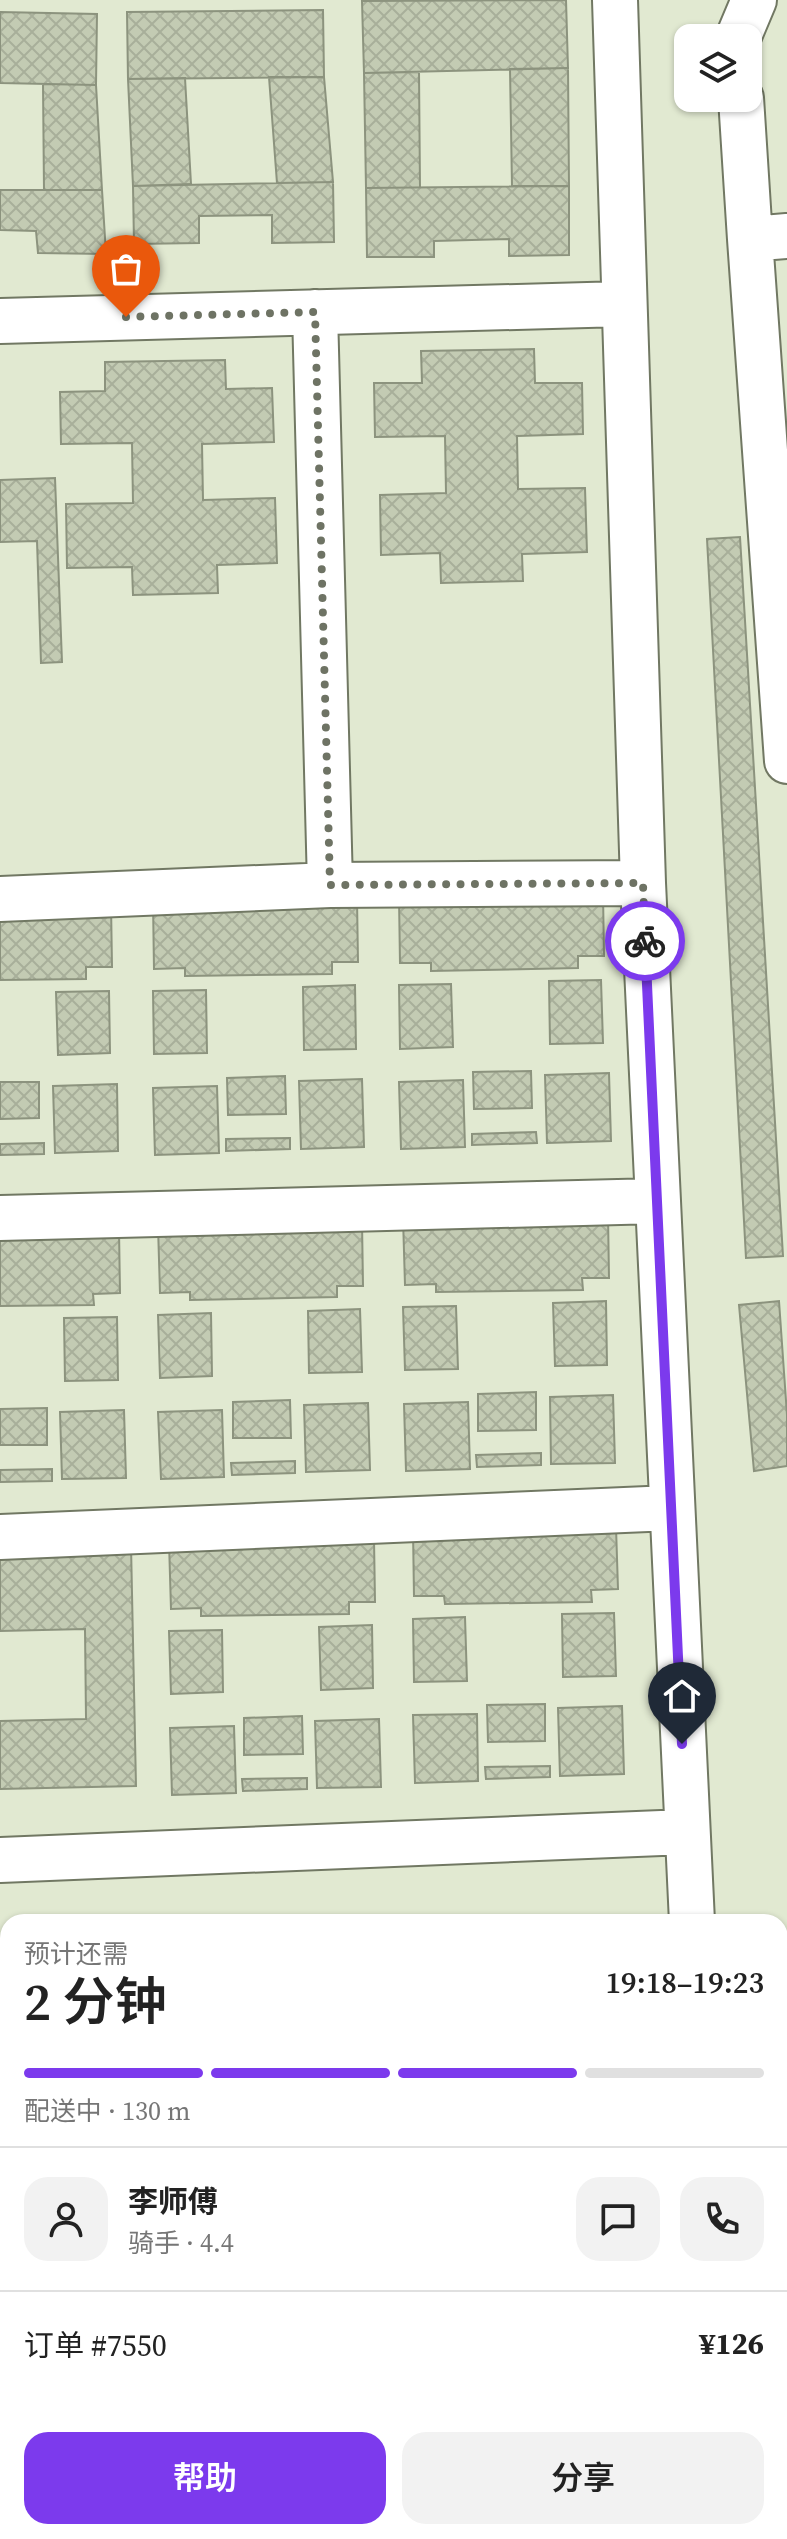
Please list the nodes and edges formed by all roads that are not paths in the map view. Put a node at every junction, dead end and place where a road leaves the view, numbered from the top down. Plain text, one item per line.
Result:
1 (615, 0) edge
2 (754, 0) edge
3 (744, 24) edge
4 (744, 112) edge
5 (768, 238) edge
6 (623, 304) junction
7 (315, 312) junction
8 (0, 321) edge
9 (787, 761) edge
10 (643, 883) junction
11 (330, 885) junction
12 (0, 899) edge
13 (658, 1201) junction
14 (0, 1218) edge
15 (671, 1508) junction
16 (0, 1537) edge
17 (686, 1832) junction
18 (0, 1860) edge
19 (691, 1914) edge

1 - 6 street
2 - 3 street
4 - 5 street
5 - 9 street
6 - 7 street
6 - 10 street
7 - 8 street
7 - 11 street
10 - 11 street
10 - 13 street
11 - 12 street
13 - 14 street
13 - 15 street
15 - 16 street
15 - 17 street
17 - 18 street
17 - 19 street

